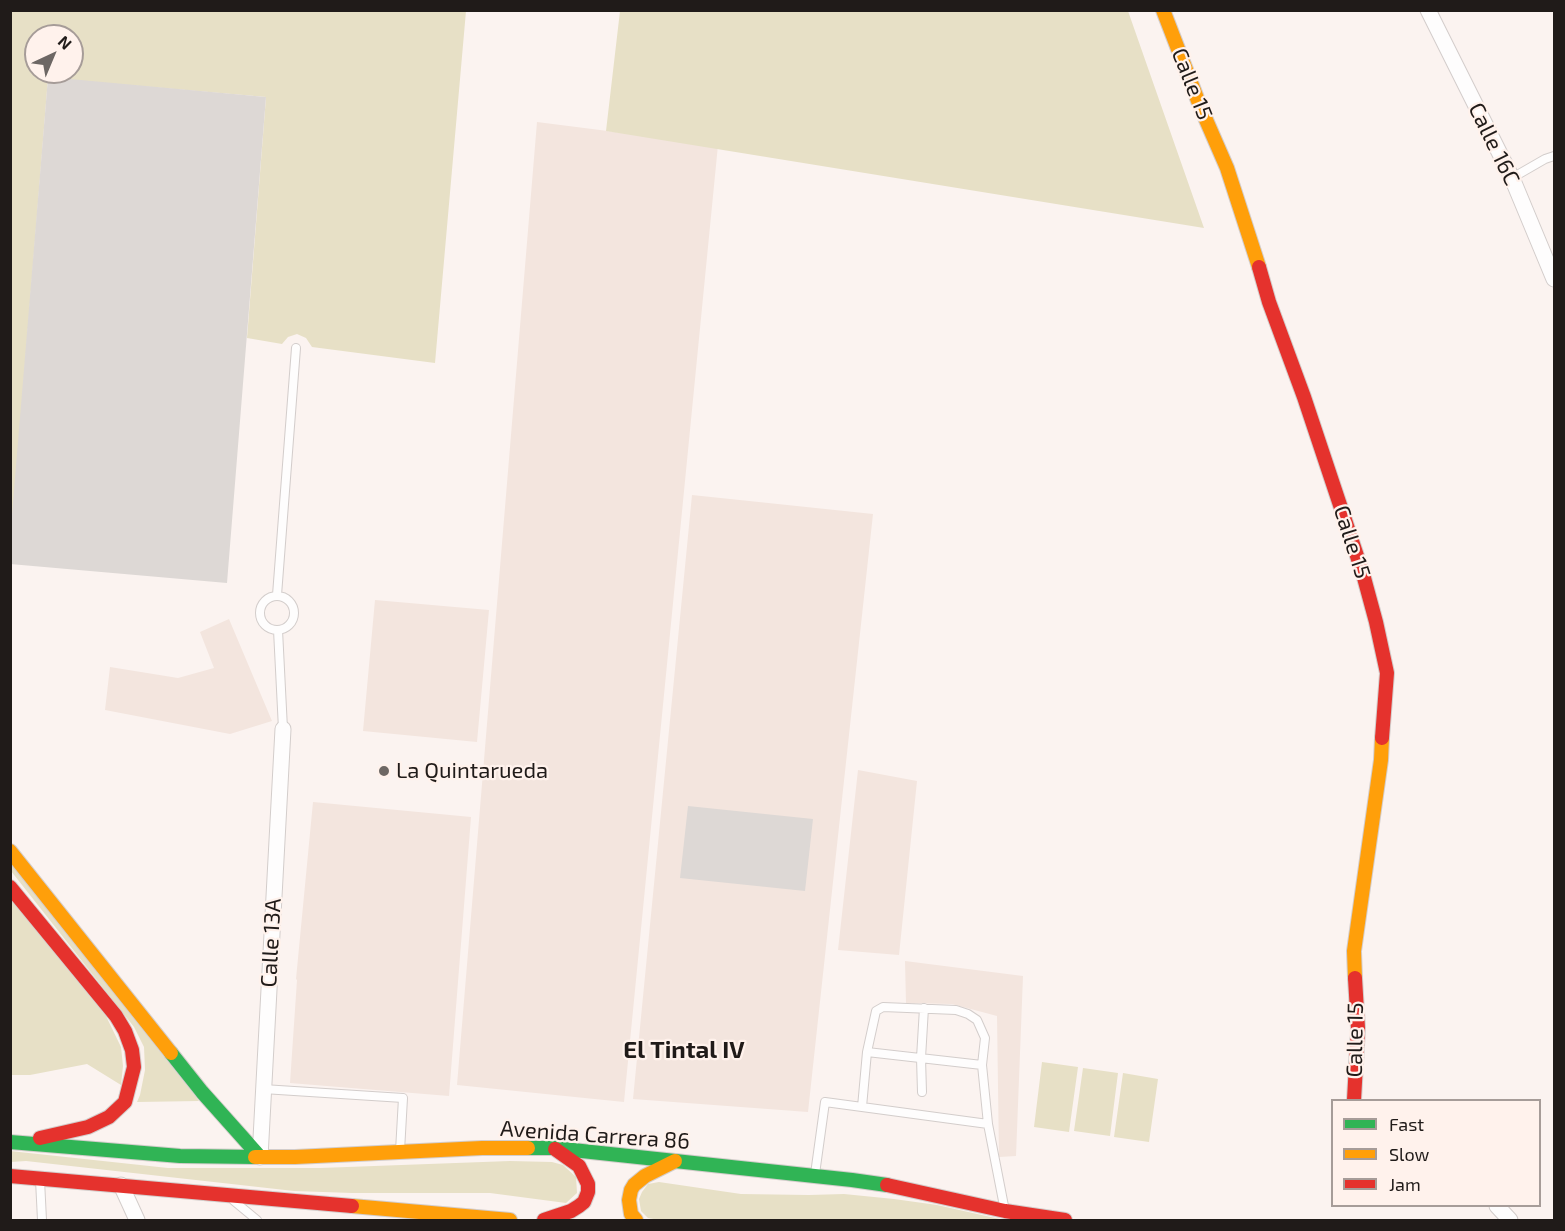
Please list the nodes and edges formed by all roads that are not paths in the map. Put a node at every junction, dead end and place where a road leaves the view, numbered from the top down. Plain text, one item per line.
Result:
1 (1163, 10) edge
2 (1428, 10) edge
3 (1554, 156) edge
4 (1512, 178) junction
5 (1554, 279) edge
6 (296, 348) dead end
7 (276, 595) junction
8 (278, 630) junction
9 (283, 729) joint
10 (10, 851) edge
11 (10, 886) edge
12 (924, 1008) junction
13 (867, 1052) junction
14 (921, 1058) junction
15 (982, 1065) junction
16 (263, 1089) junction
17 (922, 1092) dead end
18 (1354, 1099) edge
19 (862, 1107) junction
20 (988, 1124) junction
21 (13, 1142) edge
22 (554, 1148) junction
23 (400, 1152) junction
24 (260, 1157) junction
25 (675, 1161) junction
26 (10, 1176) edge
27 (815, 1176) junction
28 (40, 1178) junction
29 (121, 1185) junction
30 (226, 1194) junction
31 (1498, 1207) edge
32 (1005, 1211) junction
33 (412, 1212) junction
34 (42, 1221) edge
35 (137, 1221) edge
36 (256, 1221) edge
37 (400, 1221) edge
38 (510, 1221) edge
39 (544, 1221) edge
40 (636, 1221) edge
41 (1065, 1221) edge
42 (1510, 1221) edge

1 - 18 main road, Calle 15
2 - 4 street, Calle 16C
3 - 4 lane
4 - 5 street, Calle 16C
6 - 7 lane
7 - 8 lane
7 - 8 lane
8 - 9 lane
9 - 16 street, Calle 13A
10 - 24 main road
11 - 21 main road
12 - 13 lane
12 - 14 lane
12 - 15 lane
13 - 14 lane
13 - 19 lane
14 - 15 lane
14 - 17 lane
15 - 20 lane
16 - 23 lane
16 - 24 street, Calle 13A
19 - 20 lane
19 - 27 lane
20 - 32 lane
21 - 24 main road, Avenida Carrera 86
22 - 23 main road, Avenida Carrera 86
22 - 25 main road, Avenida Carrera 86
22 - 39 main road
23 - 24 main road, Avenida Carrera 86
25 - 27 main road, Avenida Carrera 86
25 - 40 main road
26 - 28 main road
27 - 32 main road, Avenida Carrera 86
28 - 29 main road
28 - 34 lane
29 - 30 main road
29 - 35 street
30 - 33 main road
30 - 36 lane
31 - 42 street
32 - 41 main road, Avenida Carrera 86
33 - 37 lane
33 - 38 main road

